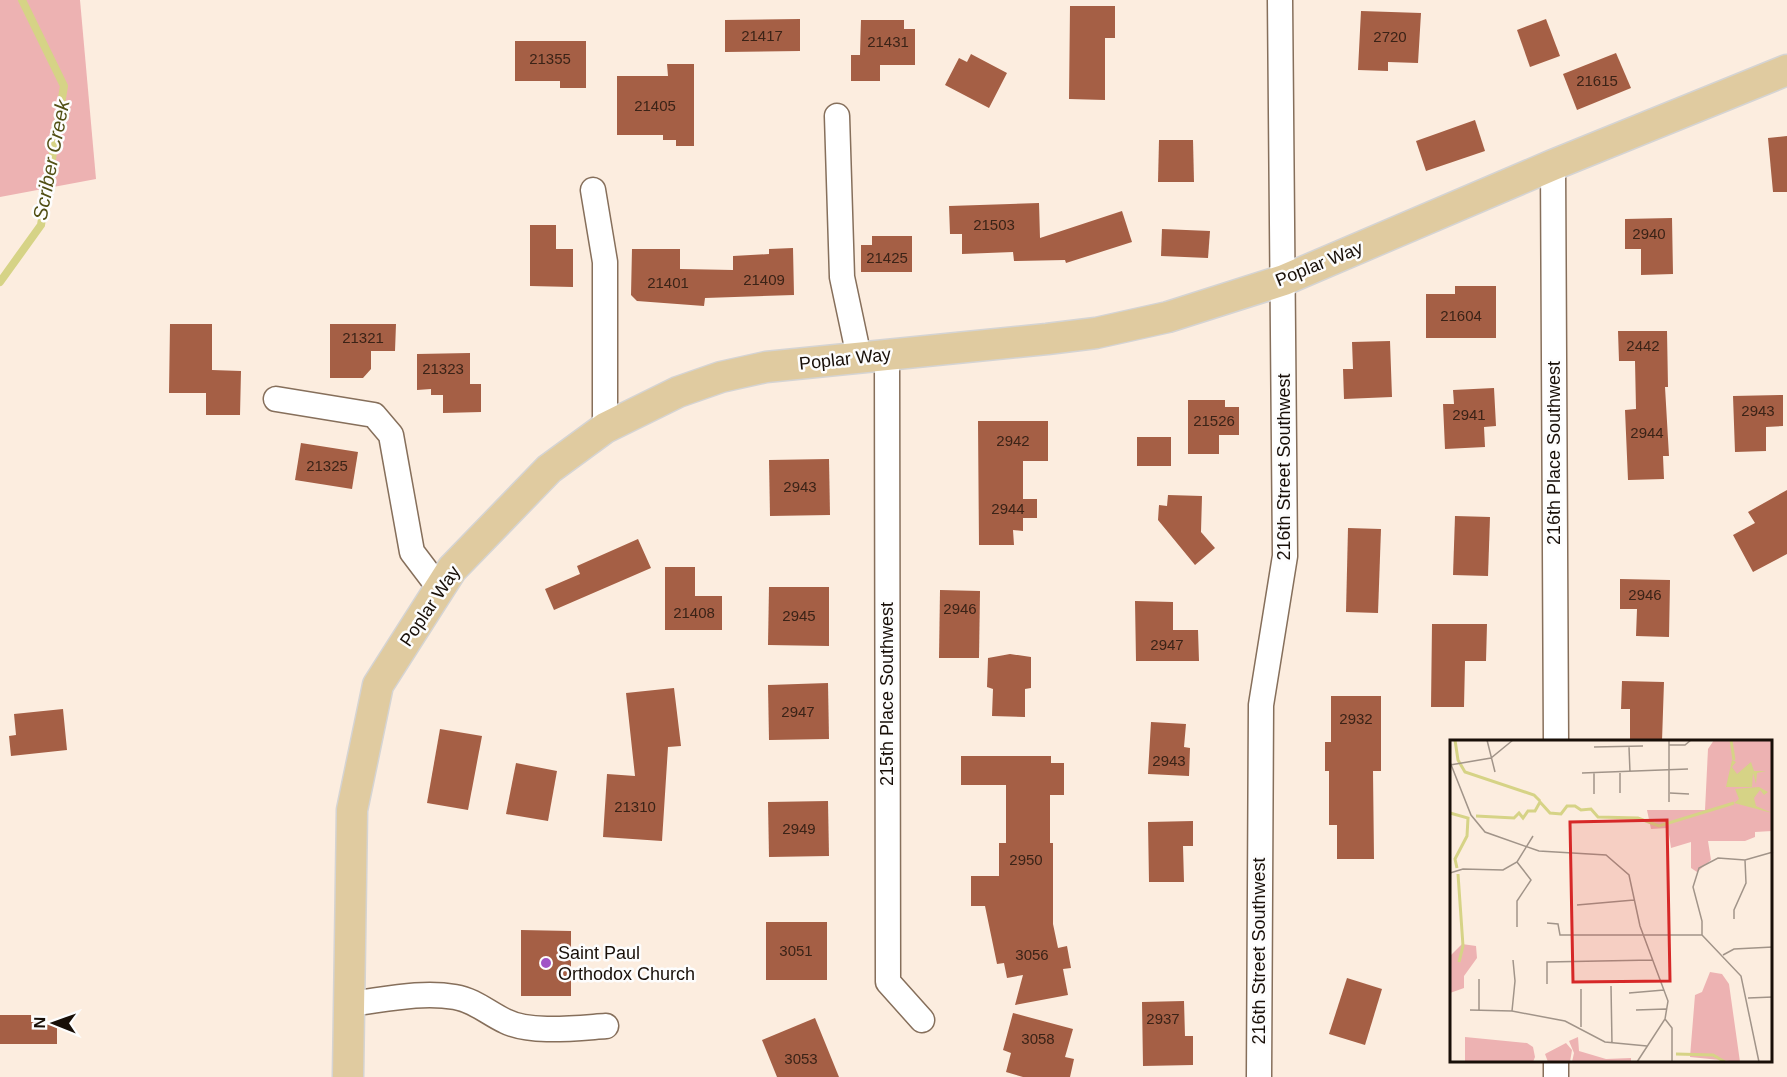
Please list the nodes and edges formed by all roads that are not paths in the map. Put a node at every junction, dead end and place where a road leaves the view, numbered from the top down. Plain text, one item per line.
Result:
1 (1280, 0) edge
2 (1787, 70) edge
3 (837, 117) dead end
4 (1552, 165) junction
5 (593, 190) dead end
6 (1284, 280) junction
7 (873, 356) junction
8 (276, 399) dead end
9 (605, 428) junction
10 (440, 589) junction
11 (1556, 740) edge
12 (349, 1004) junction
13 (922, 1020) dead end
14 (606, 1026) dead end
15 (348, 1077) edge
16 (1259, 1077) edge

1 - 6 street, 216th Street Southwest
2 - 4 main road, Poplar Way
3 - 7 street, 215th Place Southwest
4 - 6 main road, Poplar Way
4 - 11 street, 216th Place Southwest
5 - 9 street
6 - 7 main road, Poplar Way
6 - 16 street, 216th Street Southwest
7 - 9 main road, Poplar Way
7 - 13 street, 215th Place Southwest
8 - 10 street
9 - 10 main road, Poplar Way
10 - 12 main road, Poplar Way
12 - 14 street
12 - 15 main road, Poplar Way

